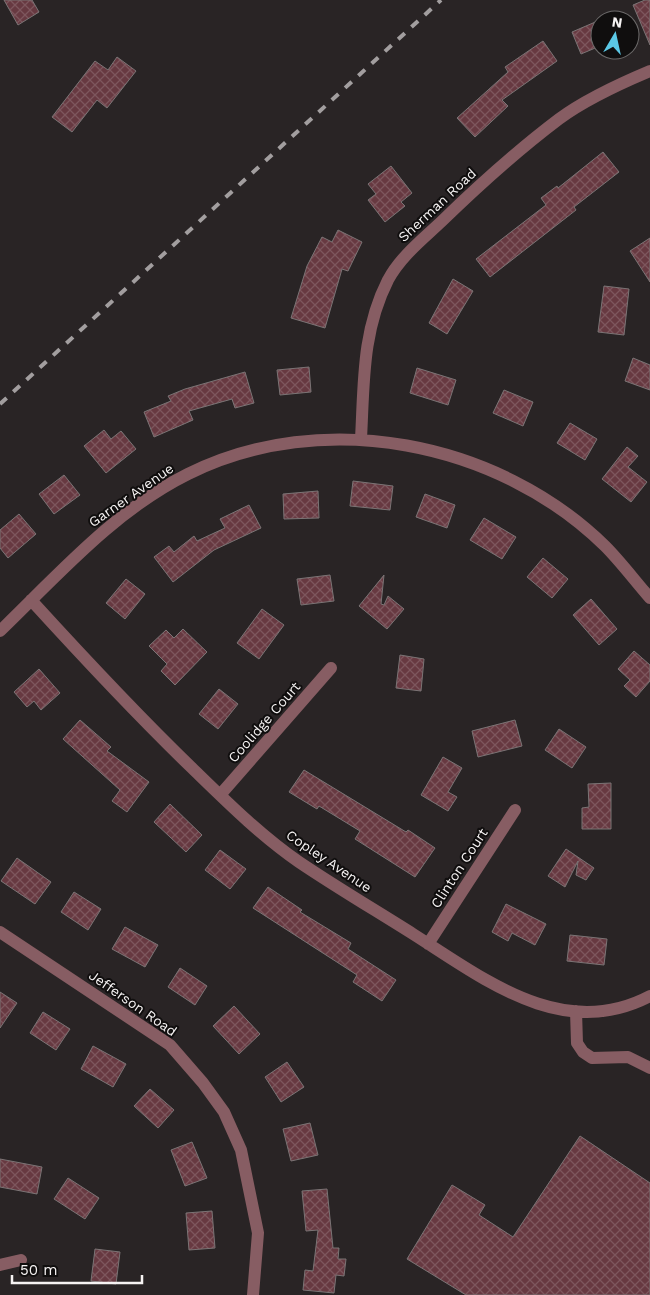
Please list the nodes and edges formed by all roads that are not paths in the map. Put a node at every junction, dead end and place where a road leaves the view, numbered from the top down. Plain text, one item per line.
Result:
1 (650, 71) edge
2 (361, 439) junction
3 (650, 598) edge
4 (31, 600) junction
5 (0, 631) edge
6 (330, 668) dead end
7 (220, 795) junction
8 (515, 810) dead end
9 (0, 932) edge
10 (428, 944) junction
11 (650, 996) edge
12 (576, 1011) junction
13 (650, 1068) edge
14 (21, 1260) dead end
15 (0, 1265) edge
16 (253, 1295) edge

1 - 2 street, Sherman Road
2 - 3 street, Garner Avenue
2 - 4 street, Garner Avenue
4 - 5 street, Garner Avenue
4 - 7 street, Copley Avenue
6 - 7 street, Coolidge Court
7 - 10 street, Copley Avenue
8 - 10 street, Clinton Court
9 - 16 street, Jefferson Road
10 - 12 street, Copley Avenue
11 - 12 street, Copley Avenue
12 - 13 street
14 - 15 street

